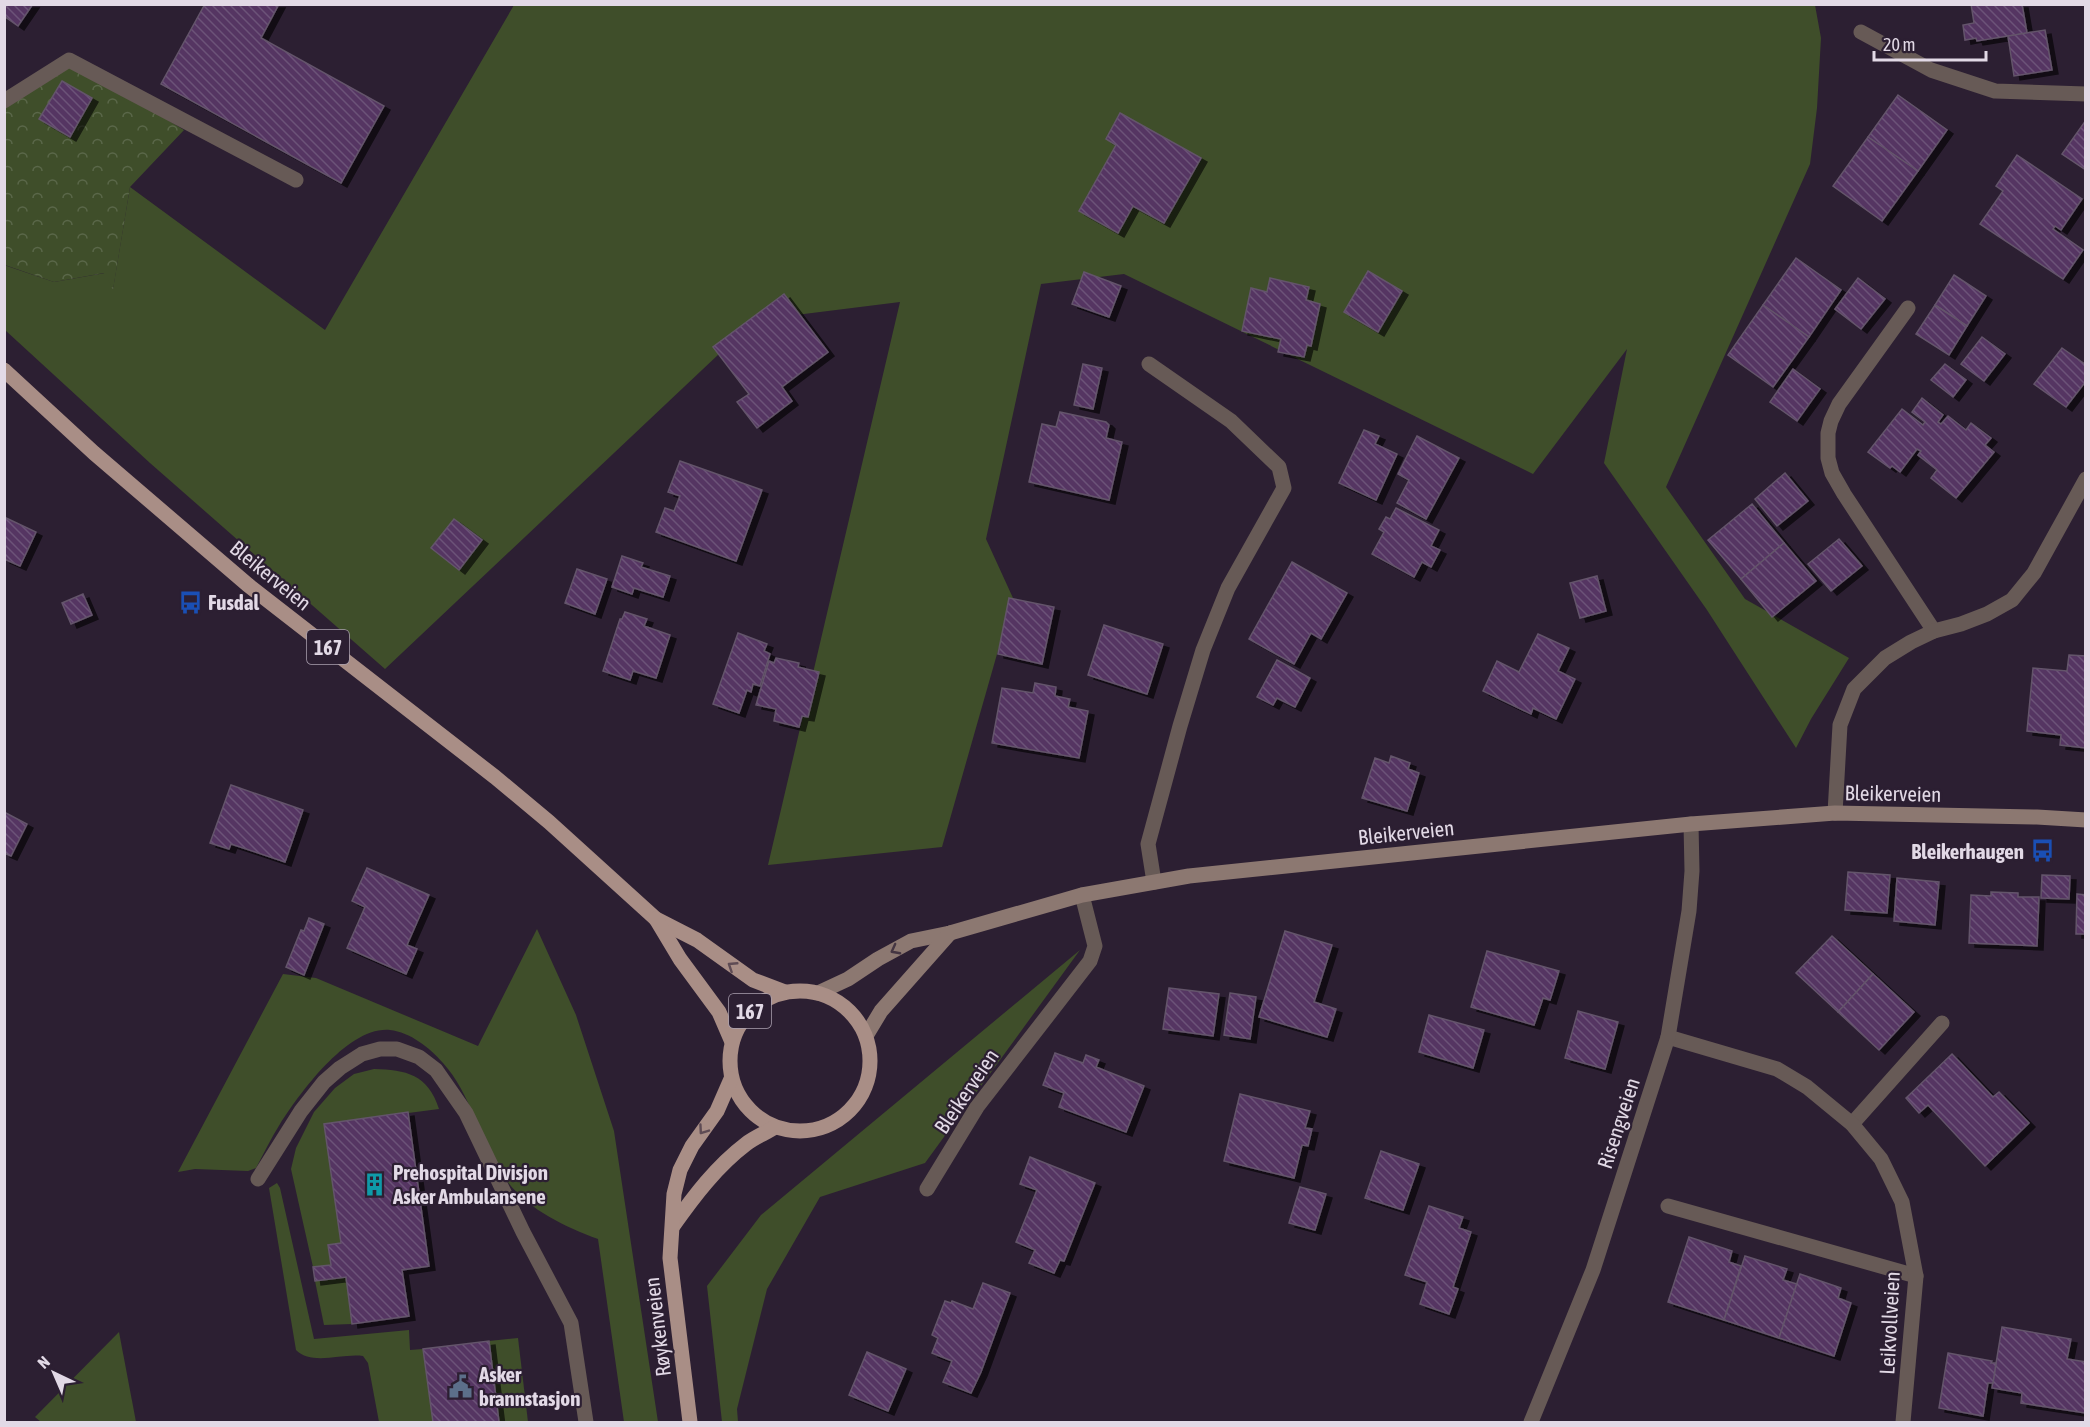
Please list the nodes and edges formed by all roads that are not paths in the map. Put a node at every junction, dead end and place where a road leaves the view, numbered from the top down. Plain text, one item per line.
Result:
1 (1861, 32) dead end
2 (2085, 94) edge
3 (4, 101) edge
4 (296, 180) dead end
5 (1908, 308) dead end
6 (1149, 364) dead end
7 (4, 370) edge
8 (2085, 480) edge
9 (1934, 631) junction
10 (1835, 813) junction
11 (2085, 820) edge
12 (1691, 824) junction
13 (1154, 882) junction
14 (1082, 895) junction
15 (656, 919) junction
16 (950, 933) junction
17 (785, 992) junction
18 (818, 993) junction
19 (1942, 1023) dead end
20 (866, 1036) junction
21 (1668, 1037) junction
22 (732, 1041) junction
23 (731, 1079) junction
24 (1851, 1124) junction
25 (775, 1127) junction
26 (258, 1179) dead end
27 (927, 1189) dead end
28 (1668, 1206) dead end
29 (673, 1226) junction
30 (1916, 1276) junction
31 (586, 1422) edge
32 (690, 1422) edge
33 (1531, 1422) edge
34 (1904, 1422) edge

1 - 2 street
3 - 4 street
5 - 9 street
6 - 13 street
7 - 15 main road, Bleikerveien / 167
8 - 9 street
9 - 10 street
10 - 11 main road, Bleikerveien
10 - 12 main road, Bleikerveien
12 - 13 main road, Bleikerveien
12 - 21 street, Risengveien
13 - 14 main road, Bleikerveien
14 - 16 main road
14 - 27 street, Bleikerveien
17 -> 15 main road, Bleikerveien / 167
15 - 22 main road, Bleikerveien / 167
16 -> 18 main road
16 - 20 main road
17 - 18 main road, 167
17 - 22 main road, 167
18 - 20 main road, 167
19 - 24 street
20 - 25 main road, 167
21 - 24 street, Leikvollveien
21 - 33 street, Risengveien
22 - 23 main road, 167
23 - 25 main road, 167
23 -> 29 main road, Røykenveien / 167
24 - 30 street, Leikvollveien
25 - 29 main road, Røykenveien / 167
26 - 31 street
28 - 30 street
29 - 32 main road, Røykenveien / 167
30 - 34 street, Leikvollveien

